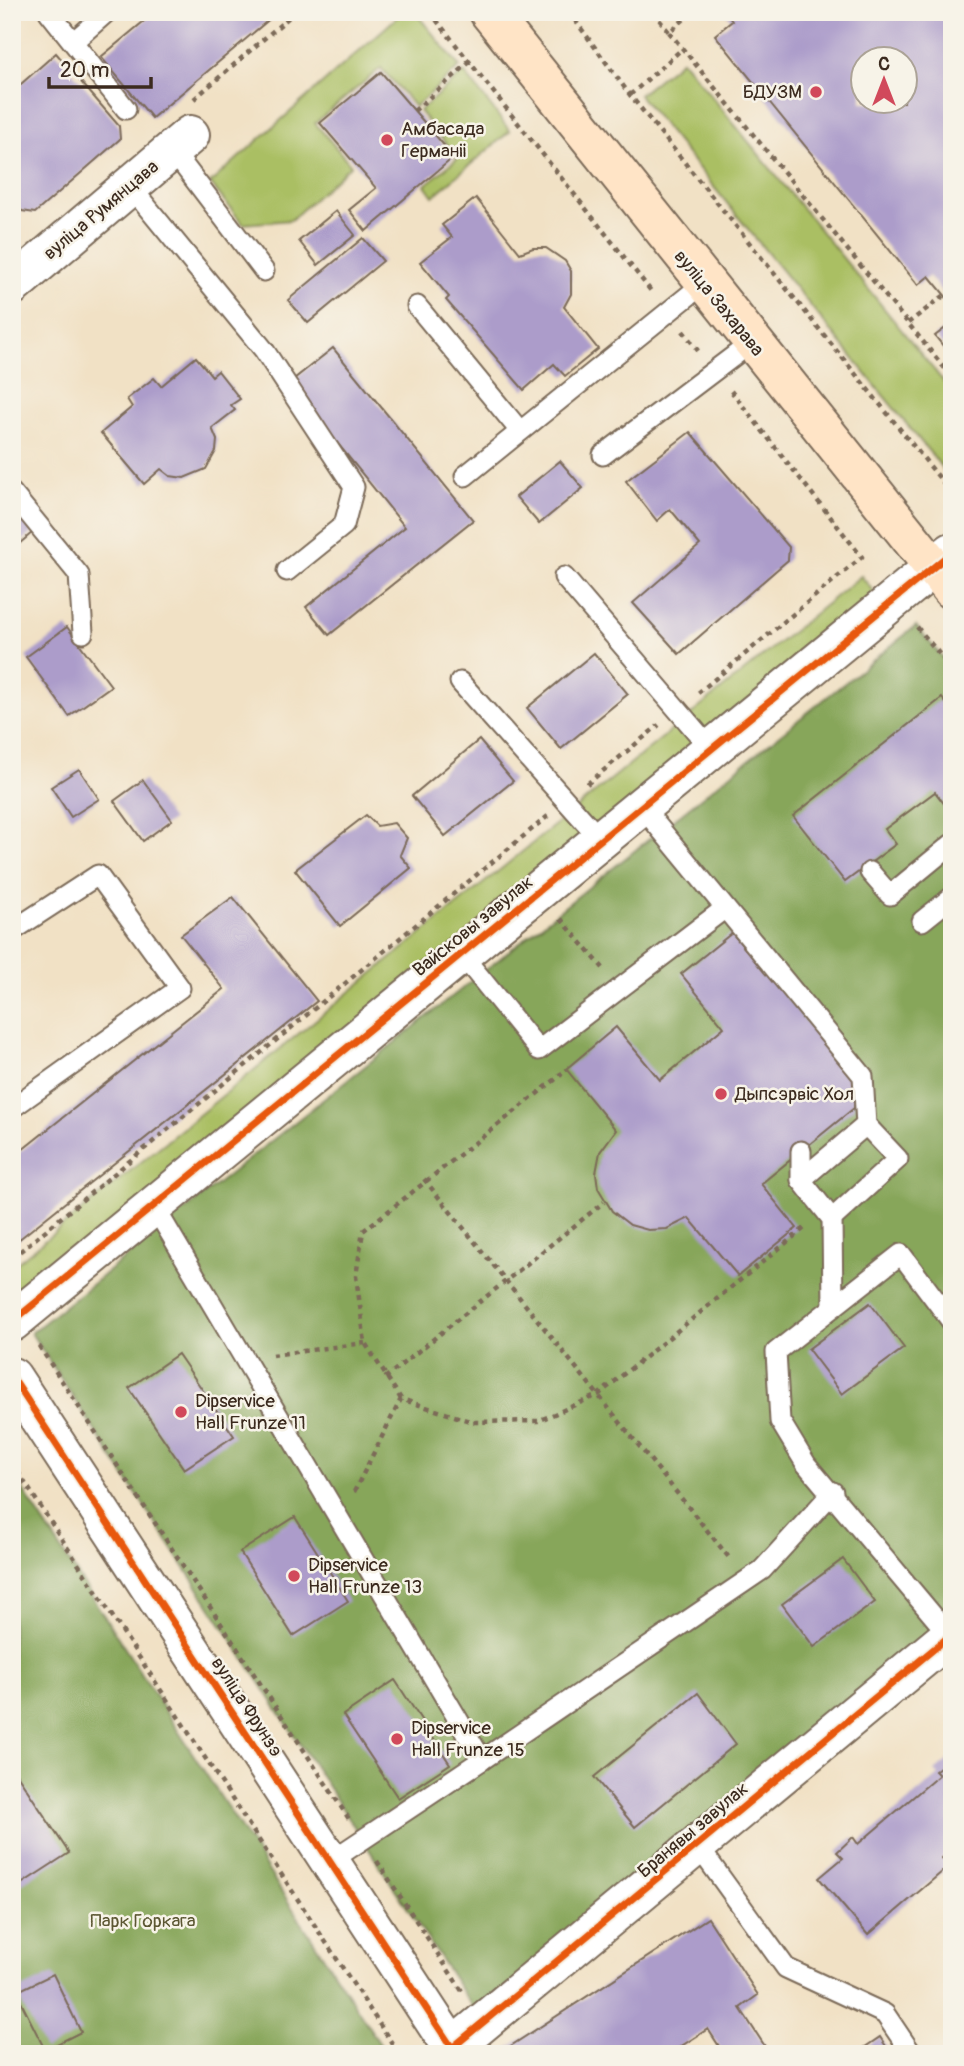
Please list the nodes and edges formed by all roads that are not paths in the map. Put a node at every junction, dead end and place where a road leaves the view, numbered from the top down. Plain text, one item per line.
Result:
1 (50, 12) edge
2 (107, 12) edge
3 (489, 12) edge
4 (73, 42) junction
5 (126, 109) dead end
6 (181, 143) joint
7 (130, 186) junction
8 (264, 271) dead end
9 (704, 284) junction
10 (12, 286) edge
11 (417, 306) dead end
12 (751, 343) junction
13 (520, 431) junction
14 (603, 455) dead end
15 (465, 476) dead end
16 (12, 494) edge
17 (946, 570) edge
18 (287, 571) dead end
19 (564, 577) dead end
20 (83, 633) dead end
21 (460, 682) dead end
22 (712, 750) junction
23 (643, 808) junction
24 (602, 841) junction
25 (952, 844) edge
26 (870, 872) dead end
27 (952, 897) edge
28 (724, 909) junction
29 (922, 921) dead end
30 (12, 931) edge
31 (462, 955) junction
32 (12, 1108) edge
33 (866, 1125) junction
34 (801, 1151) dead end
35 (801, 1180) junction
36 (154, 1206) junction
37 (829, 1215) junction
38 (833, 1307) junction
39 (952, 1322) edge
40 (25, 1333) edge
41 (12, 1377) edge
42 (833, 1492) junction
43 (951, 1635) edge
44 (482, 1760) junction
45 (698, 1846) junction
46 (330, 1862) junction
47 (454, 2051) edge
48 (912, 2054) edge

1 - 4 lane
2 - 4 lane
3 - 9 main road, вуліца Захарава
4 - 5 lane
6 - 7 street, вуліца Румянцава
6 - 8 lane
7 - 10 street, вуліца Румянцава
7 - 18 lane
9 - 12 main road, вуліца Захарава
9 - 13 lane
11 - 13 lane
12 - 14 lane
12 - 17 main road, вуліца Захарава
13 - 15 lane
16 - 20 lane
17 - 22 street, Вайсковы завулак
19 - 22 lane
21 - 24 lane
22 - 23 street, Вайсковы завулак
23 - 24 street, Вайсковы завулак
23 - 28 lane
24 - 31 street, Вайсковы завулак
25 - 26 lane
27 - 29 lane
28 - 31 lane
28 - 33 lane
30 - 32 lane
31 - 36 street, Вайсковы завулак
33 - 35 lane
33 - 37 lane
34 - 35 lane
35 - 37 lane
36 - 40 street, Вайсковы завулак
36 - 44 lane
37 - 38 lane
38 - 39 lane
38 - 42 lane
41 - 46 street, вуліца Фрунзэ
42 - 43 lane
42 - 44 lane
43 - 45 street, Бранявы завулак
44 - 46 lane
45 - 47 street, Бранявы завулак
45 - 48 lane
46 - 47 street, вуліца Фрунзэ

